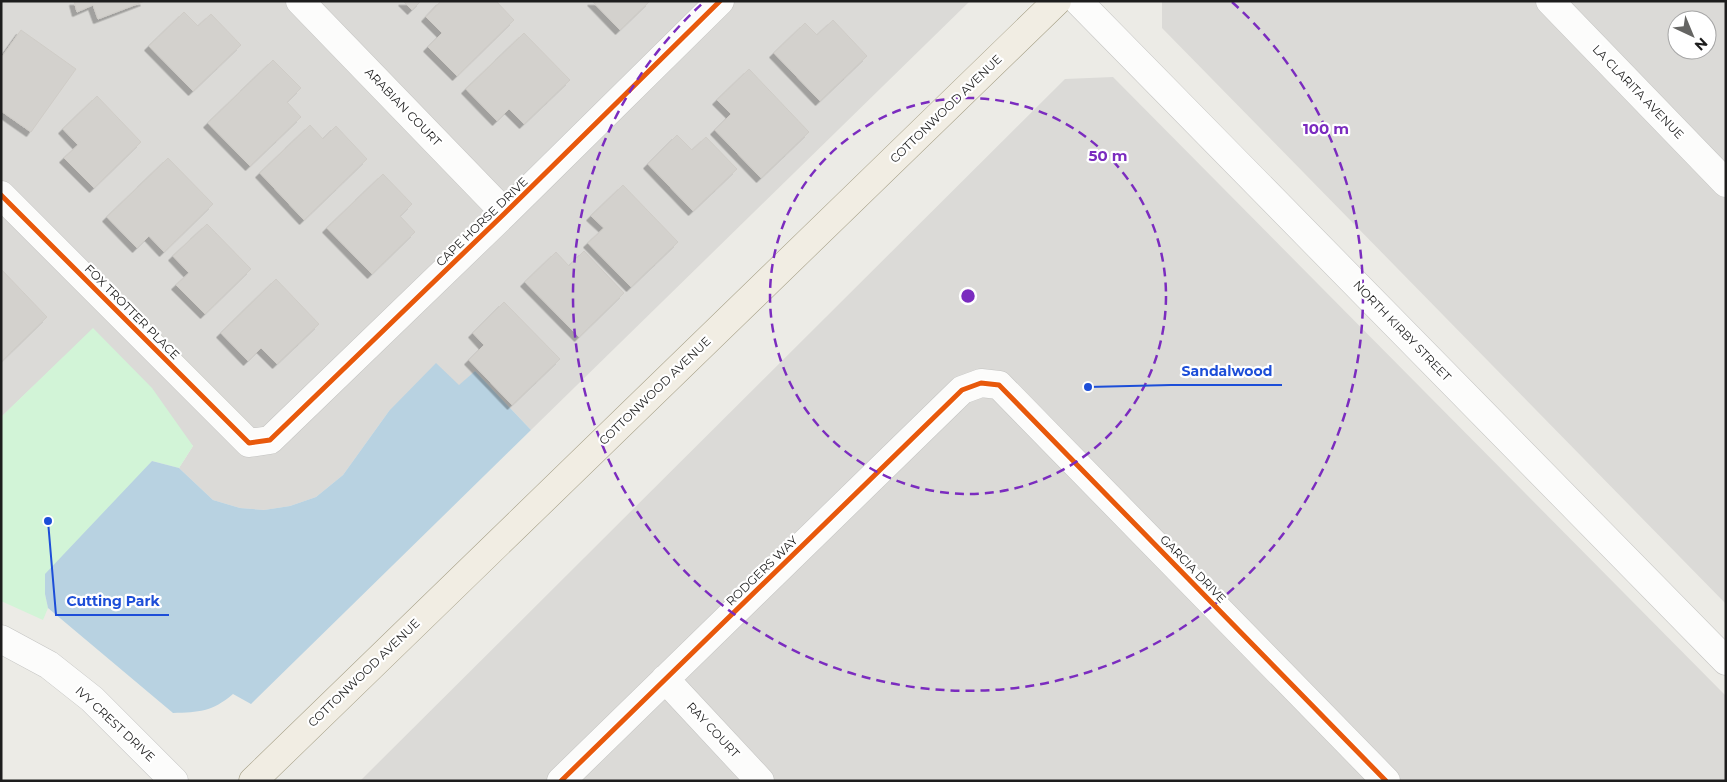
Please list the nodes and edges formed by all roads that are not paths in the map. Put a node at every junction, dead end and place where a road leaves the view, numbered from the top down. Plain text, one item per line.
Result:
1 (300, 1) edge
2 (720, 1) edge
3 (1057, 1) edge
4 (1078, 1) edge
5 (1550, 1) edge
6 (1726, 182) edge
7 (1, 195) edge
8 (505, 213) junction
9 (981, 383) joint
10 (250, 443) joint
11 (1, 639) edge
12 (1726, 661) edge
13 (665, 679) junction
14 (174, 781) edge
15 (253, 781) edge
16 (561, 781) edge
17 (760, 781) edge
18 (1386, 781) edge

1 - 8 street, ARABIAN COURT
2 - 8 street, CAPE HORSE DRIVE
3 - 15 main road, COTTONWOOD AVENUE
4 - 12 street, NORTH KIRBY STREET
5 - 6 street, LA CLARITA AVENUE
7 - 10 street, FOX TROTTER PLACE
8 - 10 street, CAPE HORSE DRIVE
9 - 13 street, RODGERS WAY
9 - 18 street, GARCIA DRIVE
11 - 14 street, IVY CREST DRIVE
13 - 16 street, RODGERS WAY
13 - 17 street, RAY COURT

